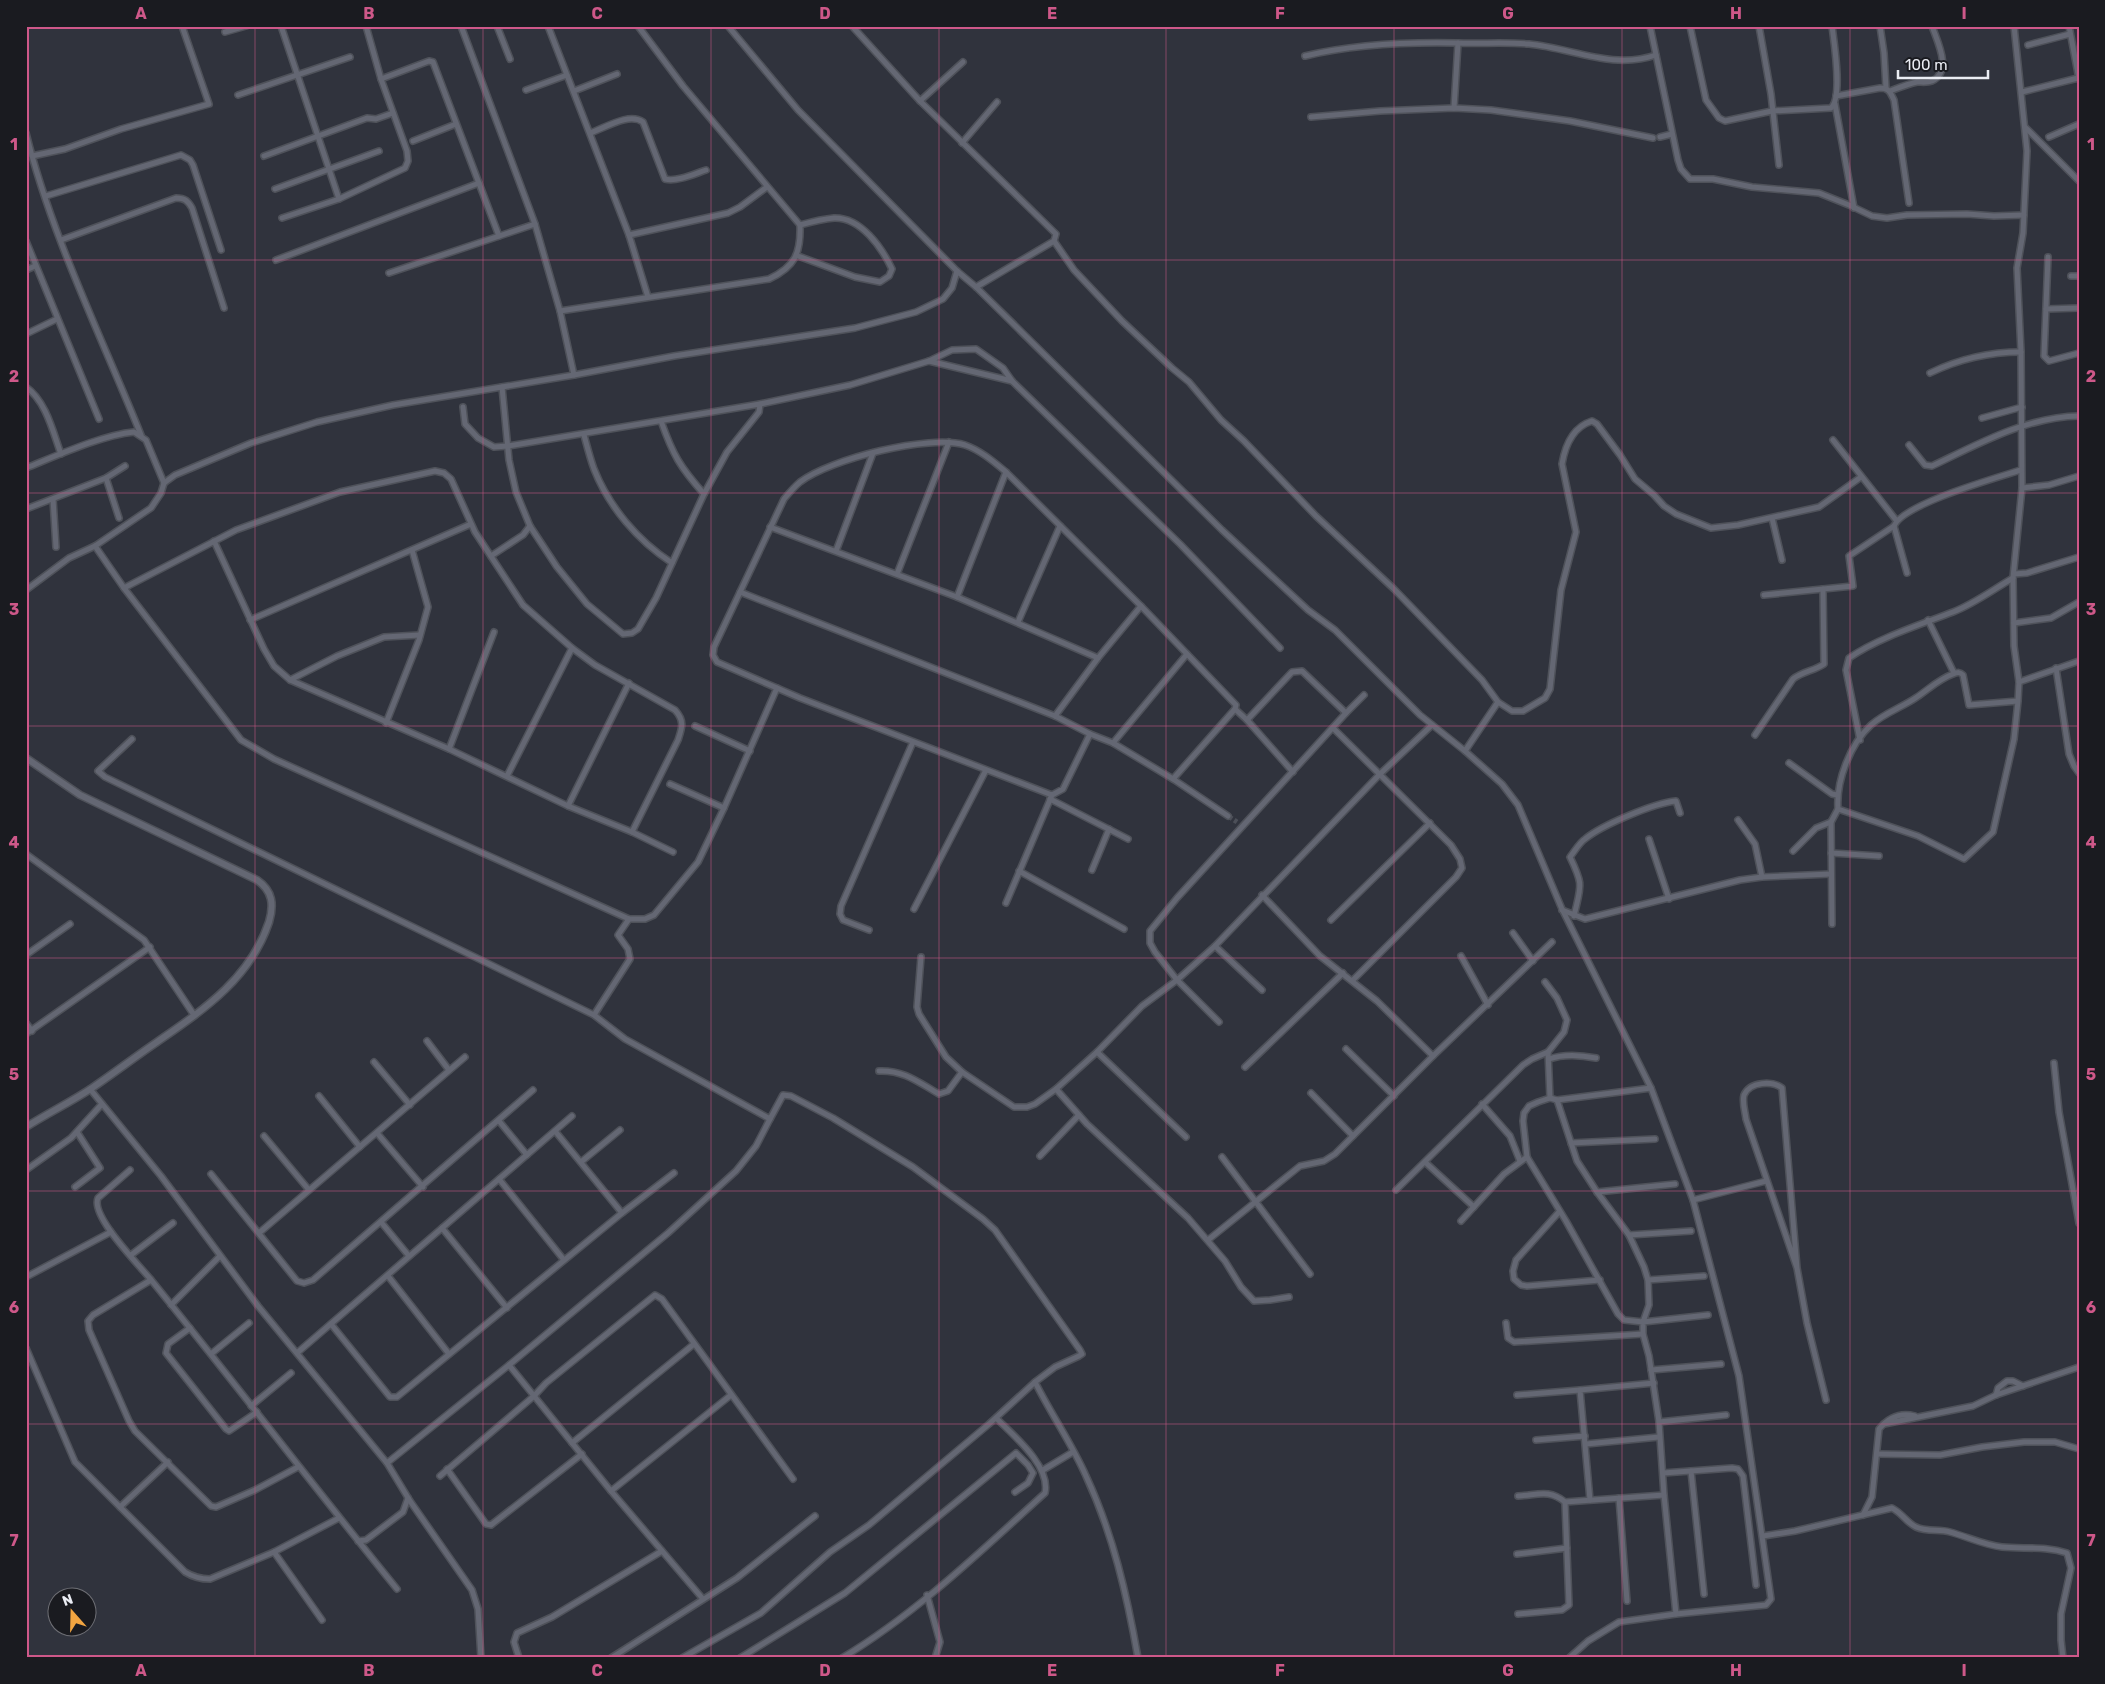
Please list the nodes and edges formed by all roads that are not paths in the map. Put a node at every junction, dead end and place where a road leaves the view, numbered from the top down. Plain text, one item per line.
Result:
1 (182, 26) edge
2 (246, 26) edge
3 (281, 26) edge
4 (366, 26) edge
5 (461, 26) edge
6 (497, 26) edge
7 (548, 26) edge
8 (638, 26) edge
9 (728, 26) edge
10 (1650, 26) edge
11 (1690, 26) edge
12 (1759, 26) edge
13 (1832, 26) edge
14 (1880, 26) edge
15 (1932, 26) edge
16 (2014, 26) edge
17 (2069, 26) edge
18 (855, 27) edge
19 (225, 32) dead end
20 (2070, 34) junction
21 (1458, 43) junction
22 (2028, 45) dead end
23 (1656, 55) junction
24 (1305, 56) dead end
25 (350, 57) dead end
26 (510, 59) dead end
27 (963, 62) dead end
28 (296, 74) junction
29 (617, 74) dead end
30 (568, 75) junction
31 (2078, 78) edge
32 (382, 79) junction
33 (1888, 89) junction
34 (526, 90) dead end
35 (574, 91) junction
36 (2022, 92) junction
37 (238, 95) dead end
38 (1836, 96) junction
39 (920, 101) junction
40 (997, 102) dead end
41 (1835, 104) junction
42 (1454, 108) junction
43 (1772, 111) junction
44 (394, 114) junction
45 (1311, 117) dead end
46 (456, 124) junction
47 (2079, 124) edge
48 (2026, 128) junction
49 (26, 133) edge
50 (590, 133) junction
51 (1672, 134) junction
52 (317, 136) junction
53 (1660, 137) dead end
54 (1653, 138) dead end
55 (2049, 138) dead end
56 (413, 140) dead end
57 (962, 143) junction
58 (380, 151) dead end
59 (32, 156) junction
60 (264, 156) dead end
61 (1779, 165) dead end
62 (328, 170) junction
63 (706, 170) dead end
64 (2079, 181) edge
65 (479, 183) junction
66 (767, 187) junction
67 (275, 189) dead end
68 (46, 196) junction
69 (340, 199) junction
70 (1909, 203) dead end
71 (1854, 208) junction
72 (2024, 215) junction
73 (282, 218) dead end
74 (535, 224) junction
75 (800, 225) junction
76 (629, 235) junction
77 (499, 236) junction
78 (61, 240) junction
79 (26, 241) edge
80 (1054, 241) junction
81 (222, 250) dead end
82 (798, 256) junction
83 (2048, 257) dead end
84 (276, 260) dead end
85 (35, 266) junction
86 (26, 270) edge
87 (957, 271) junction
88 (389, 273) dead end
89 (2071, 276) dead end
90 (2079, 276) edge
91 (976, 287) junction
92 (648, 297) junction
93 (224, 308) dead end
94 (2079, 308) edge
95 (2046, 309) junction
96 (560, 311) junction
97 (58, 319) junction
98 (26, 334) edge
99 (2021, 352) junction
100 (2079, 353) edge
101 (929, 361) junction
102 (1930, 373) dead end
103 (574, 375) junction
104 (1012, 381) junction
105 (26, 387) edge
106 (502, 387) junction
107 (760, 404) junction
108 (463, 407) dead end
109 (2022, 407) junction
110 (2079, 416) edge
111 (1982, 418) dead end
112 (99, 419) dead end
113 (661, 421) junction
114 (2022, 427) junction
115 (141, 435) junction
116 (584, 435) junction
117 (1833, 440) dead end
118 (949, 442) junction
119 (1909, 445) dead end
120 (508, 446) junction
121 (872, 453) junction
122 (61, 454) junction
123 (126, 466) dead end
124 (26, 468) edge
125 (2022, 470) junction
126 (1006, 472) junction
127 (2079, 476) edge
128 (1861, 477) junction
129 (106, 478) junction
130 (164, 483) junction
131 (2022, 488) junction
132 (704, 494) junction
133 (52, 499) junction
134 (26, 508) edge
135 (119, 518) dead end
136 (1772, 518) junction
137 (1896, 520) junction
138 (471, 524) junction
139 (530, 526) junction
140 (1060, 526) junction
141 (1894, 526) junction
142 (770, 527) junction
143 (214, 541) junction
144 (95, 546) junction
145 (56, 547) dead end
146 (412, 550) junction
147 (836, 551) junction
148 (490, 556) junction
149 (2079, 557) edge
150 (1782, 560) dead end
151 (672, 562) junction
152 (1907, 573) dead end
153 (897, 574) junction
154 (2014, 576) junction
155 (124, 588) junction
156 (1823, 589) junction
157 (26, 590) edge
158 (740, 592) junction
159 (1764, 594) dead end
160 (957, 597) junction
161 (2079, 602) edge
162 (1141, 606) junction
163 (250, 620) junction
164 (1928, 620) junction
165 (1018, 622) junction
166 (2014, 623) junction
167 (494, 632) dead end
168 (420, 635) junction
169 (572, 648) junction
170 (1280, 648) dead end
171 (1187, 654) junction
172 (1098, 658) junction
173 (2079, 661) edge
174 (2056, 668) junction
175 (1954, 673) junction
176 (290, 680) junction
177 (2019, 682) junction
178 (629, 683) junction
179 (777, 688) junction
180 (1364, 695) dead end
181 (2018, 701) junction
182 (1498, 702) junction
183 (1235, 709) junction
184 (1346, 713) junction
185 (1055, 716) junction
186 (1247, 720) junction
187 (386, 723) junction
188 (1432, 725) junction
189 (695, 726) dead end
190 (1333, 728) junction
191 (1090, 734) junction
192 (1755, 735) dead end
193 (132, 738) dead end
194 (1860, 740) junction
195 (914, 742) junction
196 (1113, 743) junction
197 (449, 749) junction
198 (750, 751) junction
199 (1465, 751) junction
200 (26, 758) edge
201 (1789, 763) dead end
202 (986, 770) junction
203 (1293, 772) junction
204 (2079, 773) edge
205 (1380, 774) junction
206 (506, 776) junction
207 (1173, 779) junction
208 (670, 784) dead end
209 (1837, 795) junction
210 (1051, 798) junction
211 (568, 806) junction
212 (724, 808) junction
213 (1838, 809) junction
214 (1680, 813) dead end
215 (1228, 816) tunnel mouth
216 (1738, 820) dead end
217 (1831, 822) junction
218 (1430, 823) junction
219 (1109, 829) junction
220 (632, 832) junction
221 (1128, 839) dead end
222 (1649, 839) dead end
223 (1793, 851) dead end
224 (674, 852) dead end
225 (1831, 853) junction
226 (26, 854) edge
227 (1879, 856) dead end
228 (1092, 870) dead end
229 (1019, 871) junction
230 (1832, 874) junction
231 (1762, 877) junction
232 (1262, 895) junction
233 (1669, 899) junction
234 (1006, 903) dead end
235 (914, 909) dead end
236 (1562, 910) junction
237 (1574, 916) junction
238 (629, 919) junction
239 (1332, 920) dead end
240 (70, 924) dead end
241 (1832, 924) dead end
242 (1124, 929) dead end
243 (869, 930) dead end
244 (1513, 933) dead end
245 (1552, 942) dead end
246 (1215, 946) junction
247 (150, 947) junction
248 (26, 955) edge
249 (1461, 956) dead end
250 (921, 957) dead end
251 (1533, 961) junction
252 (1343, 973) junction
253 (1177, 980) junction
254 (1353, 980) junction
255 (1545, 982) dead end
256 (1262, 990) dead end
257 (1488, 1005) junction
258 (594, 1015) junction
259 (194, 1016) junction
260 (1219, 1022) dead end
261 (26, 1023) edge
262 (32, 1031) junction
263 (26, 1034) edge
264 (427, 1041) dead end
265 (1346, 1049) dead end
266 (1098, 1052) junction
267 (1548, 1052) junction
268 (1433, 1056) junction
269 (465, 1057) dead end
270 (1596, 1058) dead end
271 (1549, 1059) junction
272 (374, 1062) dead end
273 (2054, 1063) dead end
274 (1245, 1067) dead end
275 (449, 1070) junction
276 (878, 1071) dead end
277 (962, 1072) junction
278 (1651, 1088) junction
279 (90, 1089) junction
280 (1056, 1089) junction
281 (533, 1090) dead end
282 (1311, 1093) dead end
283 (319, 1096) dead end
284 (1394, 1096) junction
285 (1550, 1098) junction
286 (1557, 1100) junction
287 (102, 1104) junction
288 (1482, 1104) junction
289 (410, 1105) junction
290 (1079, 1115) junction
291 (572, 1116) dead end
292 (770, 1119) junction
293 (499, 1121) junction
294 (26, 1127) edge
295 (555, 1130) junction
296 (620, 1130) dead end
297 (77, 1132) junction
298 (377, 1133) junction
299 (264, 1136) dead end
300 (1353, 1136) junction
301 (1186, 1137) dead end
302 (1655, 1139) dead end
303 (1571, 1143) junction
304 (360, 1147) junction
305 (527, 1155) junction
306 (1040, 1156) dead end
307 (1222, 1157) dead end
308 (1527, 1157) junction
309 (1520, 1161) junction
310 (581, 1162) junction
311 (1425, 1162) junction
312 (26, 1170) edge
313 (130, 1170) dead end
314 (674, 1173) dead end
315 (211, 1174) dead end
316 (499, 1179) junction
317 (1766, 1181) junction
318 (1674, 1184) dead end
319 (75, 1187) dead end
320 (423, 1187) junction
321 (309, 1190) junction
322 (1396, 1190) dead end
323 (1597, 1192) junction
324 (1693, 1200) junction
325 (1257, 1203) junction
326 (1474, 1207) junction
327 (1559, 1212) junction
328 (622, 1213) junction
329 (1461, 1221) dead end
330 (381, 1222) junction
331 (173, 1223) dead end
332 (2079, 1223) edge
333 (442, 1228) junction
334 (1691, 1231) dead end
335 (111, 1232) junction
336 (259, 1234) junction
337 (1629, 1234) junction
338 (1208, 1240) junction
339 (131, 1255) junction
340 (220, 1256) junction
341 (409, 1256) junction
342 (564, 1260) junction
343 (1797, 1268) junction
344 (1310, 1274) dead end
345 (388, 1276) junction
346 (1704, 1276) dead end
347 (26, 1277) edge
348 (151, 1280) junction
349 (1600, 1280) junction
350 (1648, 1280) junction
351 (1289, 1297) dead end
352 (171, 1305) junction
353 (507, 1308) junction
354 (1708, 1315) dead end
355 (1643, 1322) junction
356 (249, 1323) dead end
357 (1506, 1323) dead end
358 (331, 1324) junction
359 (190, 1328) junction
360 (1643, 1334) junction
361 (694, 1344) junction
362 (26, 1348) edge
363 (297, 1352) junction
364 (211, 1354) junction
365 (449, 1354) junction
366 (1721, 1364) dead end
367 (510, 1365) junction
368 (2079, 1367) edge
369 (1651, 1370) junction
370 (291, 1373) dead end
371 (1035, 1382) junction
372 (1654, 1384) junction
373 (2023, 1386) junction
374 (1580, 1390) junction
375 (731, 1395) junction
376 (1516, 1395) dead end
377 (1996, 1395) junction
378 (534, 1396) junction
379 (1826, 1400) dead end
380 (252, 1406) junction
381 (257, 1412) junction
382 (1726, 1415) dead end
383 (996, 1418) junction
384 (1659, 1422) junction
385 (1585, 1436) junction
386 (1660, 1437) junction
387 (1536, 1440) dead end
388 (572, 1443) junction
389 (1586, 1444) junction
390 (2079, 1449) edge
391 (1073, 1452) junction
392 (582, 1454) junction
393 (1878, 1454) junction
394 (168, 1462) junction
395 (387, 1463) junction
396 (298, 1467) junction
397 (447, 1469) junction
398 (1043, 1470) junction
399 (1691, 1471) junction
400 (1663, 1473) junction
401 (440, 1476) dead end
402 (792, 1479) dead end
403 (611, 1491) junction
404 (1015, 1492) dead end
405 (1664, 1495) junction
406 (1518, 1496) dead end
407 (408, 1497) junction
408 (1619, 1498) junction
409 (1590, 1500) junction
410 (1566, 1502) junction
411 (120, 1507) junction
412 (1864, 1515) junction
413 (815, 1516) dead end
414 (339, 1518) junction
415 (1763, 1536) junction
416 (358, 1540) junction
417 (1567, 1548) junction
418 (662, 1551) junction
419 (274, 1552) junction
420 (1517, 1554) dead end
421 (1756, 1585) dead end
422 (397, 1589) dead end
423 (1704, 1594) dead end
424 (928, 1595) junction
425 (703, 1599) junction
426 (1627, 1601) dead end
427 (1518, 1614) dead end
428 (1676, 1614) junction
429 (322, 1620) dead end
430 (481, 1658) edge
431 (519, 1658) edge
432 (612, 1658) edge
433 (682, 1658) edge
434 (740, 1658) edge
435 (842, 1658) edge
436 (935, 1658) edge
437 (1138, 1658) edge
438 (1569, 1658) edge
439 (2063, 1658) edge

1 - 59 street
2 - 19 street
3 - 28 street
4 - 32 street
5 - 74 street
6 - 26 street
7 - 30 street
8 - 66 street
9 - 87 street
10 - 23 street
11 - 43 street
12 - 43 street
13 - 38 street
14 - 33 street
15 - 33 street
16 - 36 street
17 - 20 street
18 - 39 street
20 - 22 street
20 - 31 street
21 - 23 street
21 - 24 street
21 - 42 street
23 - 51 street
25 - 28 street
27 - 39 street
28 - 37 street
28 - 52 street
29 - 35 street
30 - 34 street
30 - 35 street
31 - 36 street
32 - 44 street
32 - 46 street
33 - 38 street
33 - 70 street
35 - 50 street
36 - 48 street
38 - 41 street
39 - 57 street
40 - 57 street
41 - 43 street
41 - 71 street
42 - 45 street
42 - 54 street
43 - 61 street
44 - 52 street
44 - 69 street
46 - 56 street
46 - 65 street
47 - 55 street
48 - 64 street
48 - 72 street
49 - 59 street
50 - 63 street
50 - 76 street
51 - 53 street
51 - 71 street
52 - 60 street
52 - 62 street
57 - 80 street
58 - 62 street
59 - 68 street
62 - 67 street
62 - 69 street
65 - 77 street
65 - 84 street
66 - 75 street
66 - 76 street
68 - 78 street
68 - 81 street
69 - 73 street
71 - 72 street
72 - 99 street
74 - 77 street
74 - 96 street
75 - 82 street
75 - 82 street
76 - 92 street
77 - 88 street
78 - 93 street
78 - 115 street
79 - 85 street
80 - 91 street
80 - 182 street
82 - 92 street
83 - 95 street
85 - 86 street
85 - 97 street
87 - 91 street
87 - 103 street
89 - 90 street
91 - 188 street
92 - 96 street
94 - 95 street
95 - 100 street
96 - 103 street
97 - 98 street
97 - 112 street
99 - 102 street
99 - 109 street
101 - 104 street
101 - 104 street
101 - 107 street
103 - 106 street
104 - 170 street
105 - 122 street
106 - 120 street
106 - 130 street
107 - 113 street
107 - 132 street
108 - 120 street
109 - 111 street
109 - 114 street
110 - 114 street
113 - 116 street
113 - 132 street
114 - 119 street
114 - 125 street
115 - 122 street
115 - 130 street
116 - 120 street
116 - 151 street
117 - 128 street
118 - 121 street
118 - 126 street
118 - 153 street
120 - 139 street
121 - 142 street
121 - 147 street
122 - 124 street
123 - 129 street
125 - 131 street
125 - 137 street
126 - 140 street
126 - 160 street
127 - 131 street
128 - 136 street
128 - 137 street
129 - 133 street
129 - 135 street
130 - 144 street
131 - 154 street
132 - 151 street
133 - 134 street
133 - 145 street
136 - 150 street
136 - 182 street
137 - 141 street
138 - 143 street
138 - 146 street
138 - 148 street
139 - 148 street
139 - 151 street
140 - 162 street
140 - 165 street
141 - 152 street
141 - 156 street
142 - 147 street
142 - 158 street
143 - 155 street
143 - 163 street
144 - 155 street
144 - 157 street
146 - 163 street
146 - 168 street
147 - 153 street
148 - 169 street
149 - 154 street
153 - 160 street
154 - 164 street
154 - 166 street
155 - 238 street
156 - 159 street
156 - 192 street
158 - 179 street
158 - 185 street
160 - 165 street
161 - 166 street
162 - 171 street
162 - 172 street
163 - 176 street
164 - 175 street
164 - 194 street
165 - 172 street
166 - 177 street
167 - 197 street
168 - 176 street
168 - 187 street
169 - 178 street
169 - 206 street
171 - 183 street
171 - 196 street
172 - 185 street
173 - 174 street
174 - 177 street
174 - 204 street
175 - 181 street
175 - 194 street
176 - 187 street
177 - 181 street
178 - 211 street
178 - 220 street
179 - 195 street
179 - 198 street
180 - 184 street
181 - 213 street
182 - 199 street
183 - 186 street
183 - 207 street
184 - 186 street
184 - 190 street
185 - 191 street
186 - 203 street
187 - 197 street
188 - 199 street
188 - 205 street
189 - 198 street
190 - 203 street
190 - 205 street
191 - 196 street
191 - 210 street
193 - 258 street
194 - 209 street
195 - 202 street
195 - 243 street
196 - 207 street
197 - 206 street
198 - 212 street
199 - 236 street
200 - 259 street
201 - 209 street
202 - 210 street
202 - 235 street
203 - 253 street
205 - 218 street
205 - 232 street
206 - 211 street
207 - 215 street
208 - 212 street
209 - 213 street
210 - 219 street
210 - 229 street
211 - 220 street
212 - 238 street
213 - 217 street
214 - 237 street
216 - 231 street
217 - 223 street
217 - 225 street
218 - 239 street
218 - 254 street
219 - 221 street
219 - 228 street
220 - 224 street
222 - 233 street
225 - 227 street
225 - 230 street
226 - 247 street
229 - 234 street
229 - 242 street
230 - 231 street
230 - 241 street
231 - 233 street
232 - 246 street
232 - 252 street
233 - 237 street
236 - 237 street
236 - 278 street
238 - 258 street
240 - 248 street
244 - 251 street
245 - 251 street
246 - 253 street
246 - 256 street
247 - 259 street
247 - 262 street
249 - 257 street
250 - 277 street
251 - 257 street
252 - 254 street
252 - 274 street
253 - 260 street
253 - 266 street
254 - 268 street
255 - 267 street
257 - 268 street
258 - 292 street
259 - 279 street
261 - 262 street
262 - 263 street
264 - 275 street
265 - 284 street
266 - 280 street
266 - 301 street
267 - 271 street
267 - 288 street
268 - 284 street
269 - 275 street
270 - 271 street
271 - 285 street
272 - 289 street
273 - 332 street
275 - 289 street
276 - 277 street
277 - 280 street
278 - 286 street
278 - 324 street
279 - 287 street
279 - 294 street
280 - 290 street
281 - 293 street
282 - 300 street
283 - 304 street
284 - 300 street
285 - 286 street
285 - 308 street
286 - 303 street
287 - 297 street
287 - 340 street
288 - 309 street
288 - 311 street
289 - 298 street
290 - 306 street
290 - 338 street
291 - 295 street
292 - 367 street
292 - 371 street
293 - 305 street
293 - 320 street
295 - 305 street
295 - 310 street
296 - 310 street
297 - 312 street
297 - 319 street
298 - 304 street
298 - 320 street
299 - 321 street
300 - 325 street
302 - 303 street
303 - 323 street
304 - 321 street
305 - 316 street
307 - 325 street
308 - 309 street
308 - 327 street
309 - 326 street
310 - 328 street
311 - 322 street
311 - 326 street
313 - 335 street
314 - 328 street
315 - 336 street
316 - 333 street
316 - 342 street
317 - 324 street
317 - 343 street
317 - 343 street
318 - 323 street
320 - 330 street
321 - 336 street
323 - 337 street
324 - 415 street
325 - 338 street
325 - 344 street
326 - 329 street
327 - 349 street
327 - 349 street
328 - 342 street
330 - 336 street
330 - 341 street
331 - 339 street
333 - 341 street
333 - 353 street
334 - 337 street
335 - 339 street
335 - 347 street
337 - 350 street
338 - 351 street
339 - 348 street
340 - 352 street
340 - 363 street
341 - 345 street
342 - 353 street
343 - 379 street
345 - 358 street
345 - 365 street
346 - 350 street
348 - 352 street
348 - 394 street
349 - 355 street
350 - 355 street
352 - 359 street
353 - 365 street
354 - 355 street
355 - 360 street
356 - 364 street
357 - 360 street
358 - 363 street
358 - 365 street
359 - 364 street
359 - 381 street
360 - 369 street
361 - 375 street
361 - 378 street
361 - 388 street
362 - 411 street
363 - 395 street
364 - 380 street
366 - 369 street
367 - 378 street
367 - 395 street
368 - 373 street
369 - 372 street
370 - 380 street
371 - 383 street
371 - 391 street
372 - 374 street
372 - 384 street
373 - 377 street
373 - 377 street
374 - 376 street
374 - 385 street
375 - 402 street
375 - 403 street
377 - 393 street
378 - 388 street
378 - 397 street
380 - 381 street
381 - 396 street
382 - 384 street
383 - 398 street
383 - 433 street
384 - 386 street
385 - 387 street
385 - 389 street
386 - 389 street
386 - 400 street
388 - 392 street
389 - 409 street
390 - 393 street
391 - 398 street
391 - 437 street
392 - 397 street
392 - 403 street
393 - 412 street
394 - 396 street
394 - 411 street
395 - 407 street
396 - 414 street
397 - 401 street
398 - 424 street
399 - 400 street
399 - 421 street
399 - 423 street
400 - 405 street
403 - 418 street
404 - 434 street
405 - 408 street
405 - 428 street
406 - 410 street
407 - 416 street
407 - 430 street
408 - 409 street
408 - 426 street
409 - 410 street
410 - 417 street
411 - 419 street
412 - 415 street
412 - 439 street
413 - 425 street
414 - 416 street
414 - 419 street
415 - 428 street
416 - 422 street
417 - 420 street
417 - 427 street
418 - 425 street
418 - 431 street
419 - 429 street
424 - 435 street
424 - 436 street
425 - 432 street
428 - 438 street

